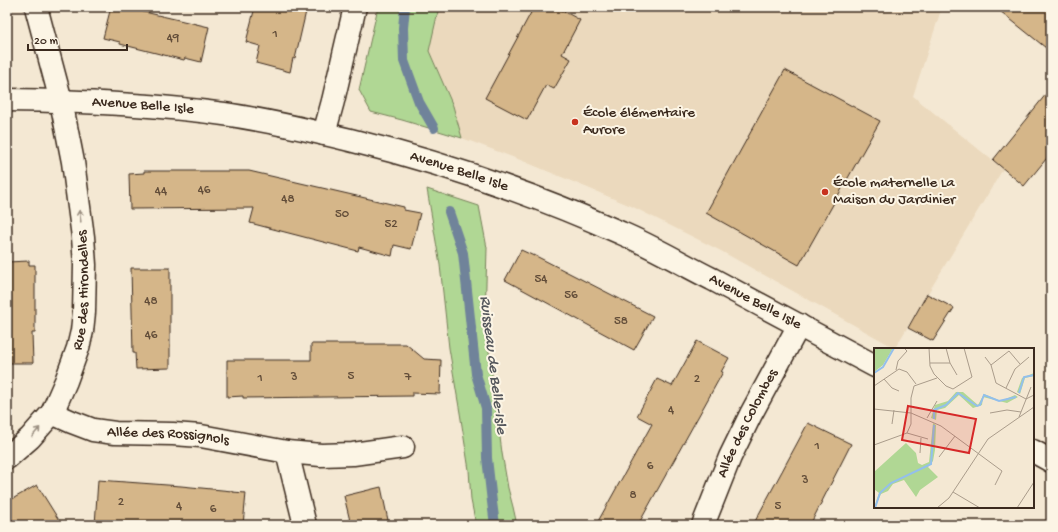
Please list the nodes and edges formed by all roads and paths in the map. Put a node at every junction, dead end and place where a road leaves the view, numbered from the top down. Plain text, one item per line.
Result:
1 (36, 7) edge
2 (356, 7) edge
3 (7, 100) edge
4 (61, 101) junction
5 (324, 134) junction
6 (799, 325) junction
7 (874, 365) edge
8 (52, 413) junction
9 (403, 447) dead end
10 (287, 452) junction
11 (1034, 452) edge
12 (7, 458) edge
13 (1051, 461) edge
14 (305, 525) edge
15 (703, 525) edge

1 - 4 street, Rue des Hirondelles
2 - 5 street
3 - 4 street, Avenue Belle Isle
4 - 5 street, Avenue Belle Isle
8 -> 4 street, Rue des Hirondelles
5 - 6 street, Avenue Belle Isle
6 - 7 street, Avenue Belle Isle
6 - 15 street, Allée des Colombes
8 - 10 street, Allée des Rossignols
12 -> 8 street, Rue des Hirondelles
9 - 10 street, Allée des Rossignols
10 - 14 street
11 - 13 street

